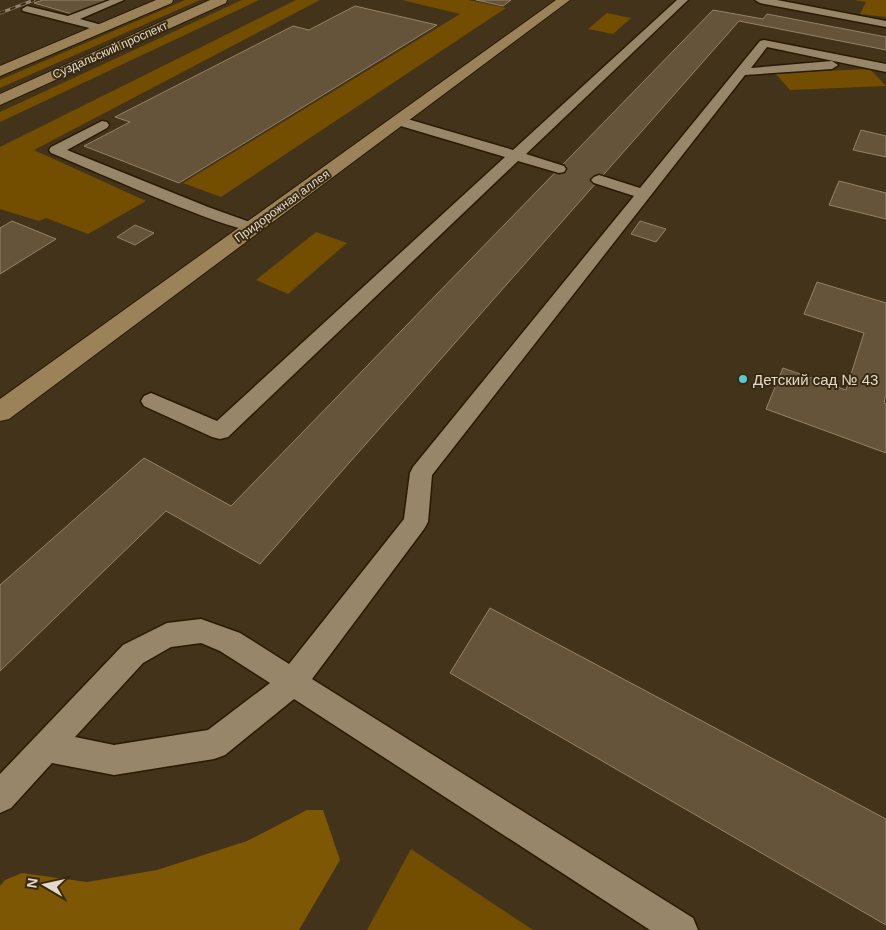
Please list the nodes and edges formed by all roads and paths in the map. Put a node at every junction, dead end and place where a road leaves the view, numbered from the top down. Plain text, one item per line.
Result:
1 (118, 0) edge
2 (167, 0) edge
3 (221, 0) edge
4 (564, 0) edge
5 (683, 0) edge
6 (760, 0) edge
7 (28, 9) dead end
8 (69, 20) junction
9 (886, 24) edge
10 (101, 28) junction
11 (861, 63) junction
12 (886, 68) edge
13 (0, 71) edge
14 (741, 72) junction
15 (0, 100) edge
16 (399, 121) junction
17 (102, 125) dead end
18 (516, 156) junction
19 (559, 168) dead end
20 (599, 180) dead end
21 (644, 194) junction
22 (252, 228) junction
23 (152, 401) dead end
24 (4, 405) edge
25 (292, 683) junction
26 (48, 747) junction
27 (0, 798) edge
28 (681, 930) edge

1 - 8 lane
2 - 10 street, Суздальский проспект
3 - 15 street, Суздальский проспект
4 - 16 street, Придорожная аллея
5 - 18 lane
6 - 9 lane
7 - 8 lane
8 - 10 lane
10 - 13 street, Суздальский проспект
11 - 12 lane
11 - 14 lane
11 - 14 lane
14 - 21 lane
16 - 18 lane
16 - 22 street, Придорожная аллея
17 - 22 lane
18 - 19 lane
18 - 23 lane
20 - 21 lane
21 - 25 lane
22 - 24 street, Придорожная аллея
25 - 26 lane
25 - 26 lane
25 - 28 lane
26 - 27 lane

